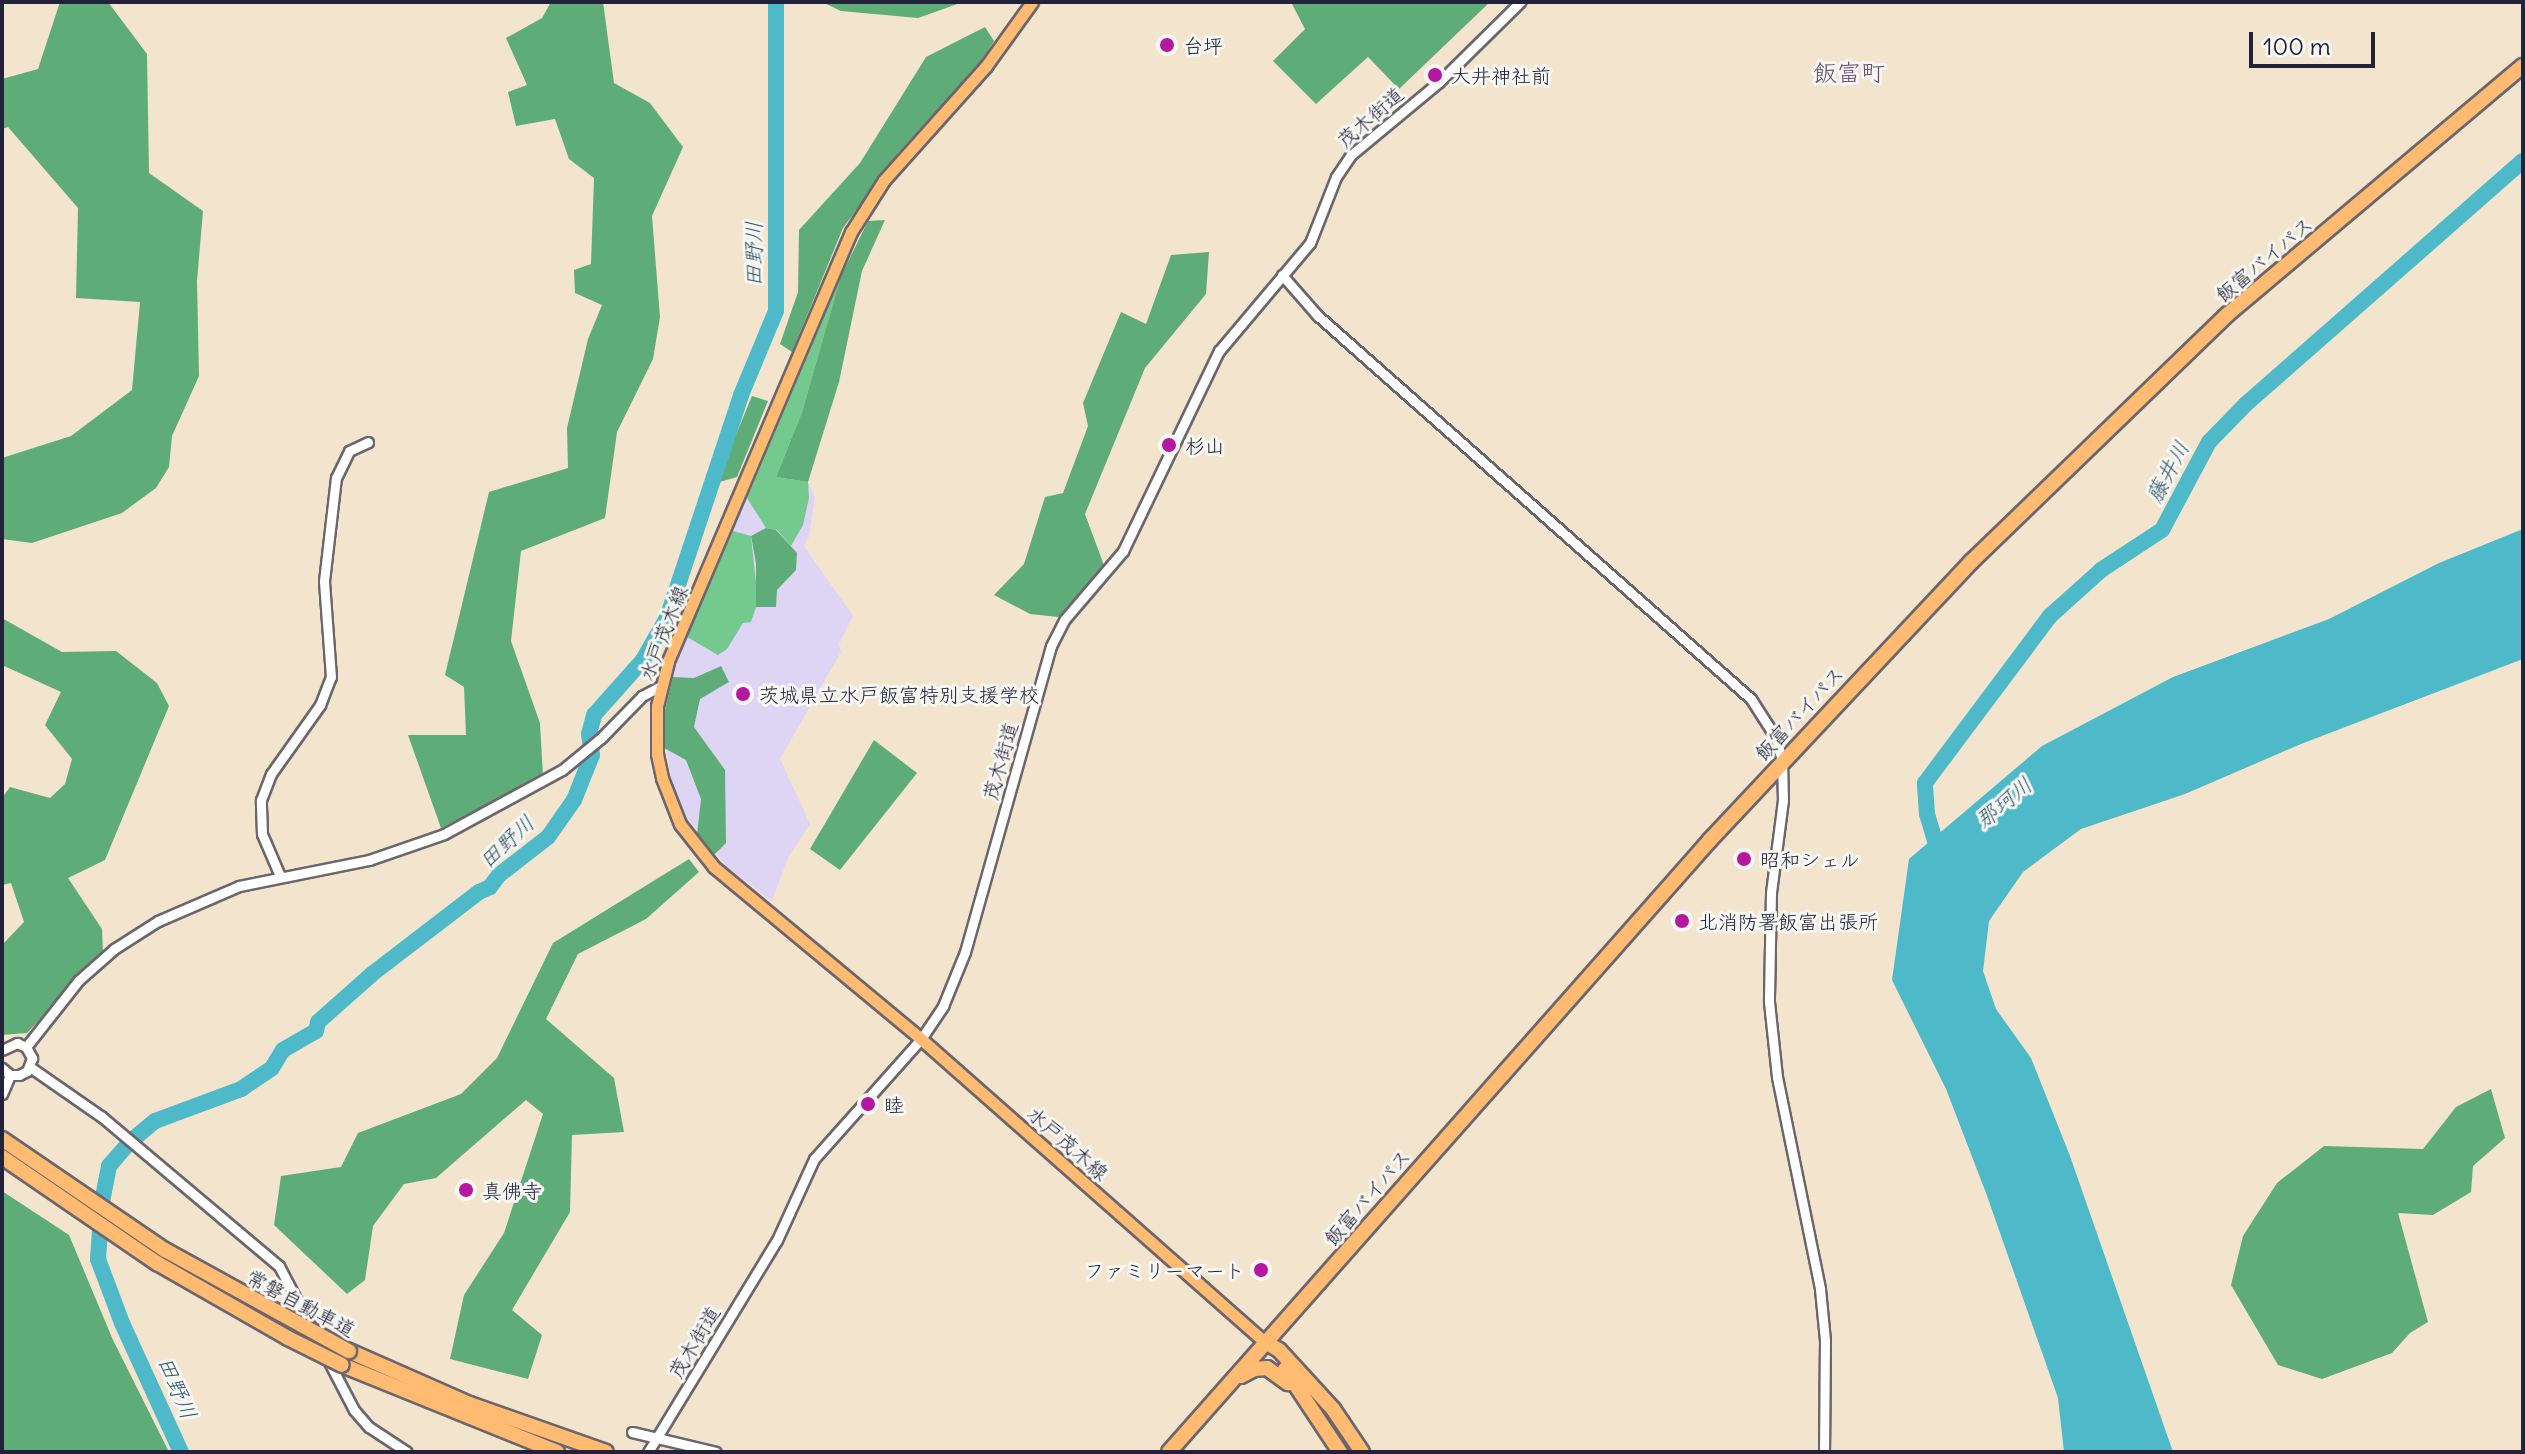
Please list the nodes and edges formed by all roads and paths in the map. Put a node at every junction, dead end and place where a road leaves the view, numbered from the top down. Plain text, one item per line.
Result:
1 (1032, 2) edge
2 (1520, 2) edge
3 (2523, 66) edge
4 (1282, 275) junction
5 (368, 442) dead end
6 (661, 686) junction
7 (1782, 760) junction
8 (280, 876) junction
9 (921, 1039) junction
10 (26, 1047) junction
11 (2, 1050) edge
12 (30, 1067) junction
13 (6, 1072) edge
14 (2, 1094) edge
15 (2, 1139) edge
16 (2, 1157) edge
17 (1265, 1342) junction
18 (346, 1358) junction
19 (1228, 1386) junction
20 (1304, 1396) junction
21 (632, 1432) dead end
22 (655, 1440) junction
23 (407, 1452) edge
24 (557, 1452) edge
25 (606, 1452) edge
26 (648, 1452) edge
27 (716, 1452) edge
28 (1169, 1452) edge
29 (1340, 1452) edge
30 (1362, 1452) edge
31 (1824, 1452) edge

1 - 6 main road, 水戸茂木線
2 - 4 street, 茂木街道
3 - 7 highway, 飯富バイパス
4 - 7 street
4 - 9 street, 茂木街道
5 - 8 street
6 - 8 street
6 - 9 main road, 水戸茂木線
7 - 17 highway, 飯富バイパス
7 - 31 street
8 - 10 street
9 - 17 main road, 水戸茂木線
9 - 22 street, 茂木街道
10 - 11 street
10 - 12 street
12 - 13 street
12 - 23 street
13 - 14 street
15 - 18 highway, 常磐自動車道, bridge
16 - 18 highway, 常磐自動車道, bridge
17 - 19 highway, 飯富バイパス
17 - 20 highway
17 - 30 highway
18 - 24 highway, 常磐自動車道
18 - 25 highway, 常磐自動車道
19 - 20 highway
19 - 28 highway, 飯富バイパス
20 - 29 highway
21 - 22 street
22 - 26 street, 茂木街道
22 - 27 street

